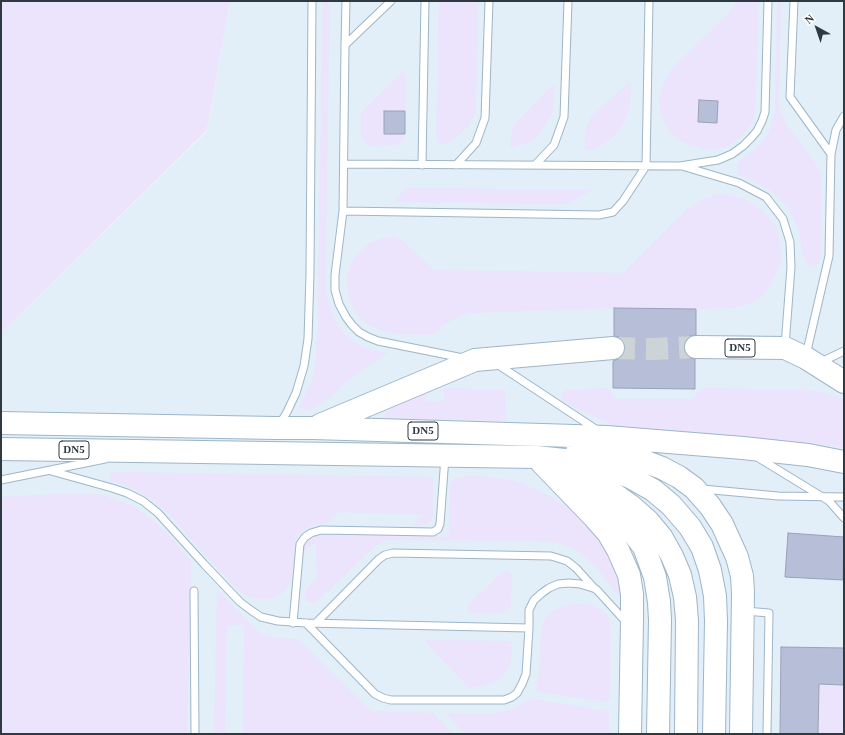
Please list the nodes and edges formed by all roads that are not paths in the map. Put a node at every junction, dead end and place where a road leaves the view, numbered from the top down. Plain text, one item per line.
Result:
1 (312, 1) edge
2 (346, 1) edge
3 (391, 1) edge
4 (425, 1) edge
5 (488, 1) edge
6 (568, 1) edge
7 (649, 1) edge
8 (768, 1) edge
9 (794, 1) edge
10 (345, 45) junction
11 (844, 116) edge
12 (830, 154) junction
13 (344, 164) junction
14 (422, 165) junction
15 (456, 165) junction
16 (535, 165) junction
17 (646, 166) junction
18 (680, 166) junction
19 (343, 212) junction
20 (696, 347) tunnel mouth
21 (614, 348) tunnel mouth
22 (785, 348) junction
23 (844, 351) edge
24 (482, 360) junction
25 (811, 362) junction
26 (844, 382) edge
27 (1, 424) edge
28 (276, 428) junction
29 (313, 428) junction
30 (607, 437) junction
31 (743, 448) junction
32 (1, 449) edge
33 (148, 451) junction
34 (445, 455) junction
35 (536, 457) junction
36 (844, 462) edge
37 (51, 471) junction
38 (1, 480) edge
39 (694, 488) junction
40 (821, 496) junction
41 (844, 497) edge
42 (844, 518) edge
43 (596, 589) junction
44 (194, 590) dead end
45 (743, 611) junction
46 (293, 623) junction
47 (306, 623) junction
48 (316, 623) junction
49 (529, 628) junction
50 (632, 628) junction
51 (196, 734) edge
52 (630, 734) edge
53 (658, 734) edge
54 (686, 734) edge
55 (714, 734) edge
56 (741, 734) edge
57 (767, 734) edge

1 - 28 lane
2 - 10 lane
3 - 10 lane
4 - 14 lane
5 - 15 lane
6 - 16 lane
7 - 17 lane
8 - 18 lane
9 - 12 lane
10 - 13 lane
11 - 12 lane
12 - 25 lane
13 - 14 lane
13 - 19 lane
14 - 15 lane
15 - 16 lane
16 - 17 lane
17 - 18 lane
17 - 19 lane
18 - 22 lane
19 - 24 lane
20 - 22 highway, DN5
21 - 24 highway, DN5
22 - 25 highway, DN5
23 - 25 lane
24 - 29 highway, DN5
24 - 30 lane
25 - 26 highway, DN5
27 - 28 highway, DN5
28 - 29 highway, DN5
29 - 30 highway, DN5
30 - 31 highway, DN5
31 - 36 highway, DN5
31 - 40 lane
32 - 33 highway, DN5
33 - 34 highway, DN5
33 - 37 lane
34 - 35 highway, DN5
34 - 46 lane
35 - 39 highway, DN5
35 - 50 highway
35 - 53 highway
35 - 54 highway, DN5
35 - 55 highway, DN5
37 - 38 lane
37 - 46 lane
39 - 40 lane
39 - 45 highway, DN5
40 - 41 lane
40 - 42 lane
43 - 48 lane
43 - 49 lane
43 - 50 lane
44 - 51 lane
45 - 56 highway, DN5
45 - 57 lane
46 - 47 lane
47 - 48 lane
47 - 49 lane
48 - 49 lane
50 - 52 highway

